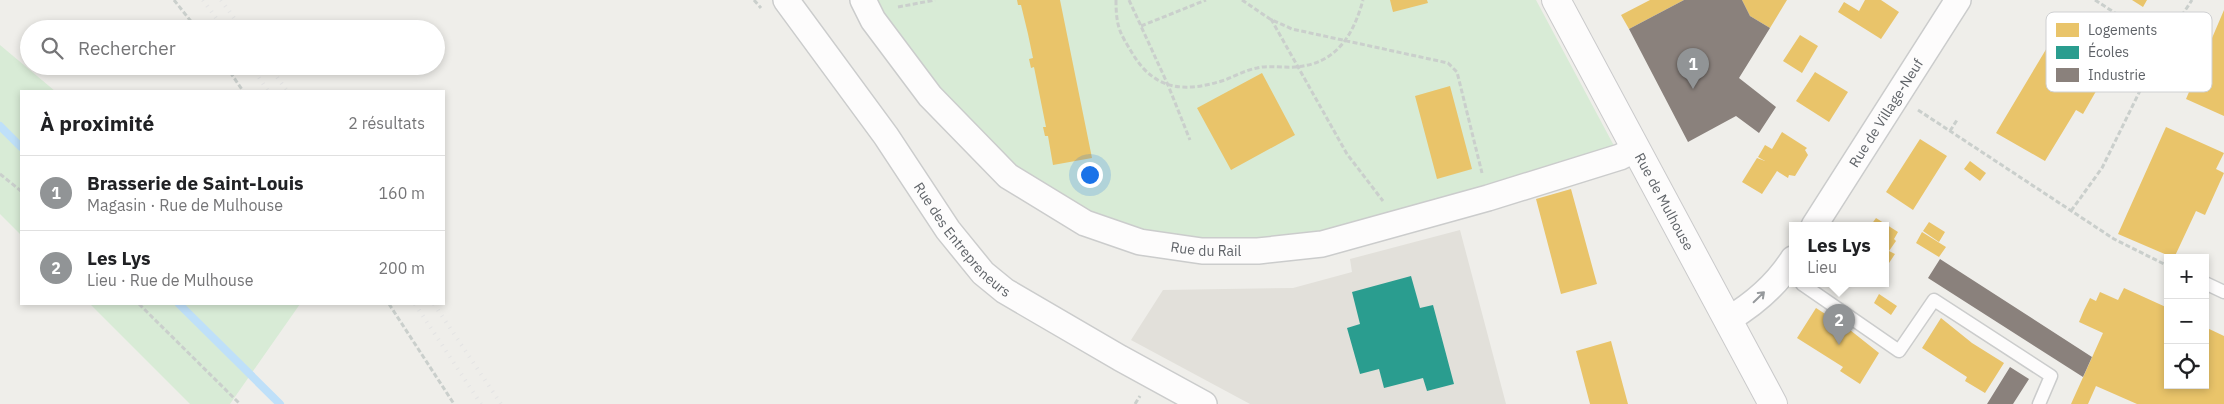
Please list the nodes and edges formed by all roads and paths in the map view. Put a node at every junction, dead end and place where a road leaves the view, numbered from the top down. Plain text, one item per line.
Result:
1 (174, 0) edge
2 (786, 0) edge
3 (863, 0) edge
4 (935, 0) edge
5 (1116, 0) edge
6 (1129, 0) edge
7 (1206, 0) edge
8 (1242, 0) edge
9 (1363, 0) edge
10 (1556, 0) edge
11 (1958, 0) edge
12 (2095, 0) edge
13 (2192, 0) edge
14 (898, 7) dead end
15 (2114, 12) edge
16 (2184, 12) edge
17 (1270, 19) junction
18 (190, 20) edge
19 (1141, 26) junction
20 (1345, 39) junction
21 (1297, 67) junction
22 (232, 75) edge
23 (1168, 85) junction
24 (242, 90) edge
25 (2139, 92) edge
26 (1897, 96) junction
27 (1957, 120) dead end
28 (1950, 130) junction
29 (1190, 140) dead end
30 (1636, 149) junction
31 (0, 174) edge
32 (20, 190) edge
33 (1488, 198) junction
34 (2071, 211) junction
35 (1400, 222) junction
36 (1817, 222) edge
37 (2164, 264) edge
38 (1789, 276) edge
39 (2209, 285) edge
40 (1812, 287) edge
41 (2224, 292) edge
42 (140, 305) edge
43 (390, 305) edge
44 (1729, 319) junction
45 (240, 404) edge
46 (454, 404) edge
47 (1204, 404) edge
48 (1773, 404) edge
49 (2039, 404) edge

1 - 18 path
2 - 47 street, Rue des Entrepreneurs
3 - 35 street, Rue du Rail
4 - 14 path
5 - 23 path
6 - 19 path
7 - 19 path
8 - 17 path
9 - 20 path
10 - 30 main road, Rue de Mulhouse
11 - 26 street, Rue de Village-Neuf
12 - 15 path
13 - 16 path
17 - 20 path
17 - 21 path
19 - 23 path
20 - 21 path
20 - 33 path
21 - 23 path
21 - 35 path
22 - 24 path
23 - 29 path
25 - 34 path
26 - 28 path
26 - 36 street, Rue de Village-Neuf
27 - 28 path
28 - 34 path
30 - 33 street, Rue du Rail
30 - 44 main road, Rue de Mulhouse
31 - 32 path
33 - 35 street, Rue du Rail
34 - 37 path
44 -> 38 street
39 - 41 lane
40 - 49 lane
42 - 45 path
43 - 46 path
44 - 48 main road, Rue de Mulhouse

